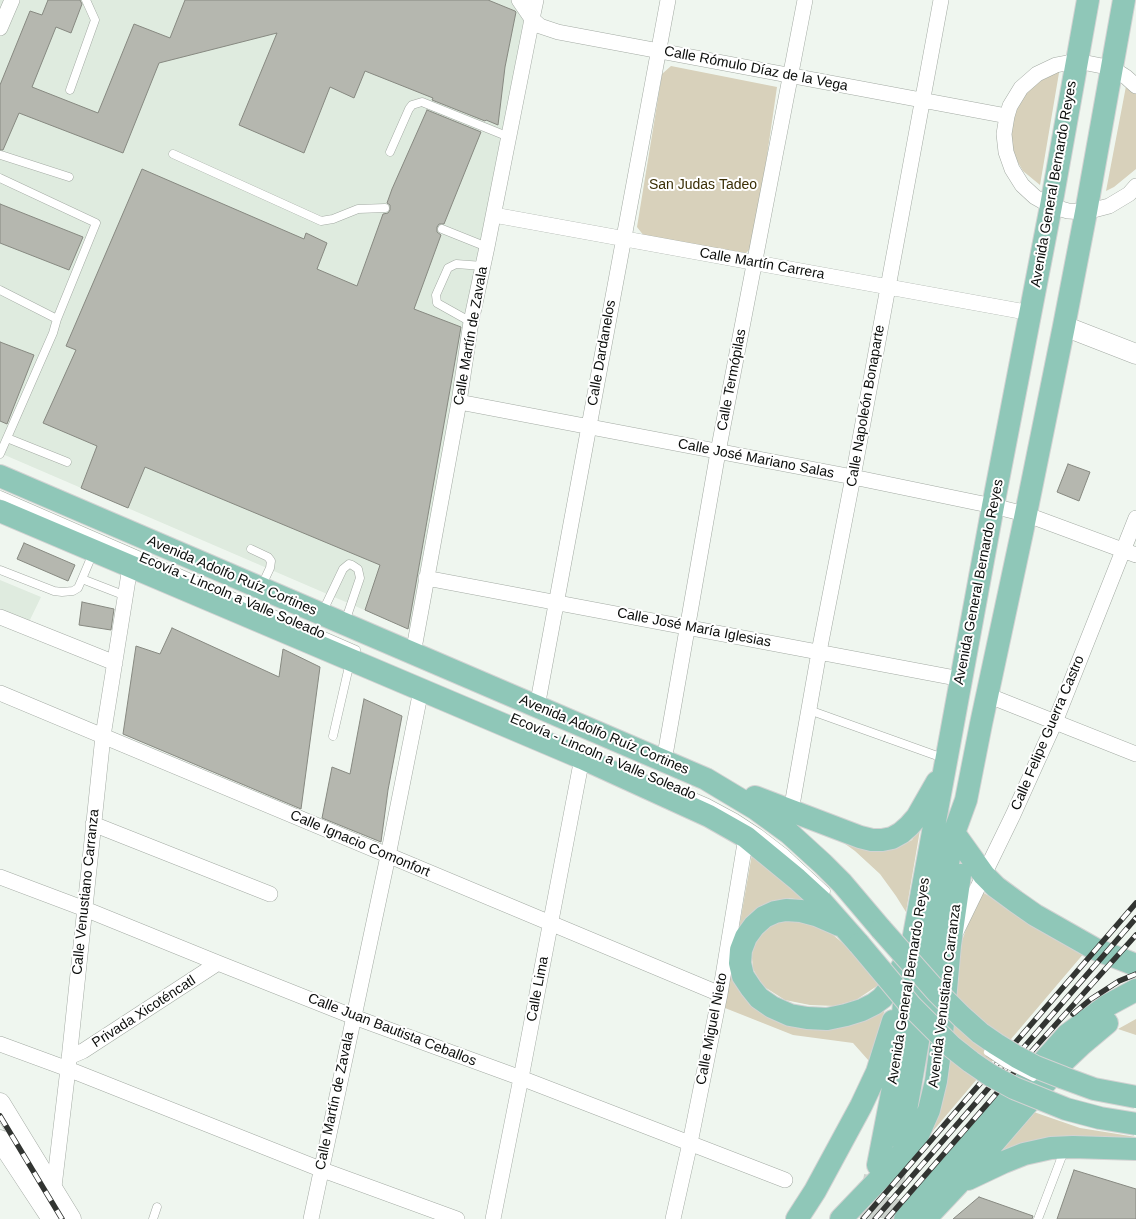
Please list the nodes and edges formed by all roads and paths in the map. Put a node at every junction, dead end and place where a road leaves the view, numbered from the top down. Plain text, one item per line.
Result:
1 (12, 0) edge
2 (86, 0) edge
3 (519, 0) edge
4 (536, 0) edge
5 (668, 0) edge
6 (804, 0) edge
7 (941, 0) edge
8 (1088, 0) edge
9 (1124, 0) edge
10 (532, 19) junction
11 (0, 28) edge
12 (658, 51) junction
13 (1077, 61) junction
14 (1112, 68) junction
15 (790, 76) junction
16 (1136, 86) edge
17 (70, 90) dead end
18 (923, 100) junction
19 (1007, 116) junction
20 (509, 137) junction
21 (390, 152) dead end
22 (173, 154) dead end
23 (1, 156) edge
24 (69, 177) dead end
25 (0, 178) edge
26 (1136, 186) edge
27 (1051, 206) junction
28 (385, 208) dead end
29 (1086, 212) junction
30 (494, 215) junction
31 (442, 230) dead end
32 (623, 238) junction
33 (487, 247) junction
34 (755, 262) junction
35 (483, 266) junction
36 (888, 287) junction
37 (0, 290) edge
38 (1030, 313) junction
39 (57, 319) junction
40 (471, 322) junction
41 (1064, 326) junction
42 (1136, 354) edge
43 (459, 402) junction
44 (589, 426) junction
45 (7, 438) junction
46 (718, 452) junction
47 (0, 454) edge
48 (68, 462) dead end
49 (0, 476) edge
50 (853, 477) junction
51 (0, 495) edge
52 (993, 506) junction
53 (0, 512) edge
54 (1025, 514) junction
55 (1136, 518) edge
56 (250, 549) dead end
57 (93, 551) junction
58 (1130, 553) edge
59 (130, 567) junction
60 (0, 570) edge
61 (426, 578) junction
62 (82, 580) junction
63 (260, 588) junction
64 (126, 596) junction
65 (556, 603) junction
66 (321, 614) junction
67 (0, 617) edge
68 (344, 624) junction
69 (688, 627) junction
70 (819, 652) junction
71 (413, 654) junction
72 (357, 656) junction
73 (115, 663) junction
74 (961, 679) junction
75 (421, 690) junction
76 (0, 693) edge
77 (987, 694) junction
78 (537, 707) junction
79 (809, 710) junction
80 (1055, 722) junction
81 (103, 736) junction
82 (333, 736) dead end
83 (1136, 754) edge
84 (582, 758) junction
85 (664, 761) junction
86 (945, 764) junction
87 (706, 779) junction
88 (680, 791) dead end
89 (791, 811) junction
90 (93, 824) junction
91 (756, 827) junction
92 (959, 840) junction
93 (787, 842) dead end
94 (388, 856) junction
95 (984, 875) junction
96 (0, 876) edge
97 (270, 894) dead end
98 (829, 895) dead end
99 (85, 909) junction
100 (550, 923) junction
101 (844, 927) junction
102 (872, 936) junction
103 (950, 945) junction
104 (905, 954) junction
105 (218, 963) junction
106 (1136, 965) edge
107 (889, 966) dead end
108 (1136, 990) edge
109 (914, 992) junction
110 (720, 994) junction
111 (1136, 1006) edge
112 (354, 1016) junction
113 (950, 1020) dead end
114 (951, 1033) dead end
115 (0, 1044) edge
116 (982, 1047) dead end
117 (980, 1056) dead end
118 (68, 1063) junction
119 (521, 1078) junction
120 (1050, 1084) dead end
121 (1050, 1093) dead end
122 (1136, 1097) edge
123 (0, 1103) edge
124 (1083, 1105) dead end
125 (1136, 1116) edge
126 (1136, 1124) edge
127 (901, 1139) tunnel mouth
128 (0, 1140) edge
129 (690, 1143) junction
130 (1065, 1148) junction
131 (1136, 1149) edge
132 (878, 1166) tunnel mouth
133 (320, 1169) junction
134 (785, 1180) dead end
135 (958, 1184) junction
136 (54, 1191) junction
137 (157, 1207) dead end
138 (50, 1218) edge
139 (71, 1219) edge
140 (153, 1219) edge
141 (310, 1219) edge
142 (457, 1219) edge
143 (493, 1219) edge
144 (673, 1219) edge
145 (797, 1219) edge
146 (841, 1219) edge
147 (905, 1219) edge
148 (925, 1219) edge
149 (1038, 1219) edge

1 - 11 street
2 - 17 lane
3 - 10 street, Calle Rómulo Díaz de la Vega
4 - 10 street, Calle Martín de Zavala
5 - 12 street, Calle Dardanelos
6 - 15 street, Calle Termópilas
7 - 18 street, Calle Napoleón Bonaparte
8 - 13 main road, Avenida General Bernardo Reyes
9 - 14 main road
10 - 12 street, Calle Rómulo Díaz de la Vega
10 - 20 street, Calle Martín de Zavala
12 - 15 street, Calle Rómulo Díaz de la Vega
12 - 32 street, Calle Dardanelos
13 - 14 street
13 - 19 street
13 - 27 main road, Avenida General Bernardo Reyes
14 - 16 street
14 - 29 main road
15 - 18 street, Calle Rómulo Díaz de la Vega
15 - 34 street, Calle Termópilas
18 - 19 street, Calle Rómulo Díaz de la Vega
18 - 36 street, Calle Napoleón Bonaparte
19 - 27 street
20 - 21 lane
20 - 30 street, Calle Martín de Zavala
22 - 28 lane
23 - 24 lane
25 - 39 lane
26 - 29 street
27 - 29 street
27 - 38 main road, Avenida General Bernardo Reyes
29 - 41 main road
30 - 32 street, Calle Martín Carrera
30 - 33 street, Calle Martín de Zavala
31 - 33 lane
32 - 34 street, Calle Martín Carrera
32 - 44 street, Calle Dardanelos
33 - 35 street, Calle Martín de Zavala
34 - 36 street, Calle Martín Carrera
34 - 46 street, Calle Termópilas
35 - 40 street, Calle Martín de Zavala
35 - 40 lane
36 - 38 street, Calle Martín Carrera
36 - 50 street, Calle Napoleón Bonaparte
37 - 39 lane
38 - 52 main road, Avenida General Bernardo Reyes
39 - 45 lane
40 - 43 street, Calle Martín de Zavala
41 - 42 street
41 - 54 main road
43 - 44 street, Calle José Mariano Salas
43 - 61 street, Calle Martín de Zavala
44 - 46 street, Calle José Mariano Salas
44 - 65 street, Calle Dardanelos
45 - 47 lane
45 - 48 lane
46 - 50 street, Calle José Mariano Salas
46 - 69 street, Calle Termópilas
49 - 63 main road, Avenida Adolfo Ruíz Cortines
50 - 52 street, Calle José Mariano Salas
50 - 70 street, Calle Napoleón Bonaparte
51 - 72 lane, Ecovía - Lincoln a Valle Soleado
52 - 54 street, Calle José Mariano Salas
52 - 74 main road, Avenida General Bernardo Reyes
53 - 57 main road, Avenida Adolfo Ruíz Cortines
54 - 58 street, Calle José Mariano Salas
54 - 77 main road
55 - 58 street, Calle Felipe Guerra Castro
56 - 63 lane
57 - 59 main road, Avenida Adolfo Ruíz Cortines
57 - 62 lane
58 - 80 street, Calle Felipe Guerra Castro
59 - 64 street, Calle Venustiano Carranza
59 - 72 main road, Avenida Adolfo Ruíz Cortines
60 - 62 lane
61 - 65 street, Calle José María Iglesias
61 - 71 street, Calle Martín de Zavala
62 - 64 lane
63 - 66 main road, Avenida Adolfo Ruíz Cortines
64 - 73 street, Calle Venustiano Carranza
65 - 69 street, Calle José María Iglesias
65 - 78 street, Calle Dardanelos
66 - 68 main road, Avenida Adolfo Ruíz Cortines
66 - 68 lane
67 - 73 street
68 - 71 main road, Avenida Adolfo Ruíz Cortines
69 - 70 street, Calle José María Iglesias
69 - 85 street, Calle Termópilas
70 - 74 street, Calle José María Iglesias
70 - 79 street, Calle Napoleón Bonaparte
71 - 78 main road, Avenida Adolfo Ruíz Cortines
72 - 75 main road, Avenida Adolfo Ruíz Cortines
72 - 82 lane
73 - 81 street, Calle Venustiano Carranza
74 - 86 main road, Avenida General Bernardo Reyes
75 - 84 main road, Avenida Adolfo Ruíz Cortines
75 - 94 street, Calle Martín de Zavala
76 - 81 street, Calle Ignacio Comonfort
77 - 80 street
77 - 92 main road, Avenida Venustiano Carranza
78 - 85 main road, Avenida Adolfo Ruíz Cortines
79 - 86 lane
79 - 89 street, Calle Napoleón Bonaparte
80 - 83 street
80 - 95 street, Calle Felipe Guerra Castro
81 - 90 street, Calle Venustiano Carranza
81 - 94 street, Calle Ignacio Comonfort
84 - 91 main road, Avenida Adolfo Ruíz Cortines
84 - 100 street, Calle Lima
85 - 87 main road, Avenida Adolfo Ruíz Cortines
86 - 89 main road
86 - 104 main road, Avenida General Bernardo Reyes
87 - 89 main road
87 - 102 main road, Avenida Adolfo Ruíz Cortines
88 - 98 lane, Ecovía - Lincoln a Valle Soleado
90 - 97 street
90 - 99 street, Calle Venustiano Carranza
91 - 101 main road, Avenida Adolfo Ruíz Cortines
91 - 110 street, Calle Miguel Nieto
92 - 95 main road
92 - 103 main road, Avenida Venustiano Carranza
92 - 127 main road, Avenida General Bernardo Reyes
93 - 102 lane
94 - 100 street, Calle Ignacio Comonfort
94 - 112 street, Calle Martín de Zavala
95 - 103 street, Calle Felipe Guerra Castro
95 - 106 main road
96 - 99 street, Calle Juan Bautista Ceballos
99 - 105 street, Calle Juan Bautista Ceballos
99 - 118 street, Calle Venustiano Carranza
100 - 110 street, Calle Ignacio Comonfort
100 - 119 street, Calle Lima
101 - 102 main road, Avenida Adolfo Ruíz Cortines
101 - 104 main road
102 - 122 main road, Avenida Adolfo Ruíz Cortines, bridge
102 - 126 main road, Avenida Adolfo Ruíz Cortines, bridge
103 - 146 main road, Avenida Venustiano Carranza
104 - 109 main road, Avenida General Bernardo Reyes
105 - 112 street, Calle Juan Bautista Ceballos
105 - 118 street, Privada Xicoténcatl
107 - 109 lane
108 - 147 main road
109 - 113 lane
109 - 114 lane
109 - 132 main road, Avenida General Bernardo Reyes
109 - 145 main road
110 - 129 street, Calle Miguel Nieto
111 - 135 main road
112 - 119 street, Calle Juan Bautista Ceballos
112 - 133 street, Calle Martín de Zavala
115 - 118 street
116 - 120 lane, bridge
117 - 121 lane
118 - 133 street
118 - 136 street, Calle Venustiano Carranza
119 - 129 street, Calle Juan Bautista Ceballos
119 - 143 street, Calle Lima
123 - 136 street
124 - 125 lane
128 - 138 street
129 - 134 street, Calle Juan Bautista Ceballos
129 - 144 street, Calle Miguel Nieto
130 - 131 main road
130 - 135 main road
130 - 149 lane
133 - 141 street, Calle Martín de Zavala
133 - 142 street
135 - 148 main road
136 - 138 street, Calle Venustiano Carranza
136 - 139 street
137 - 140 lane

